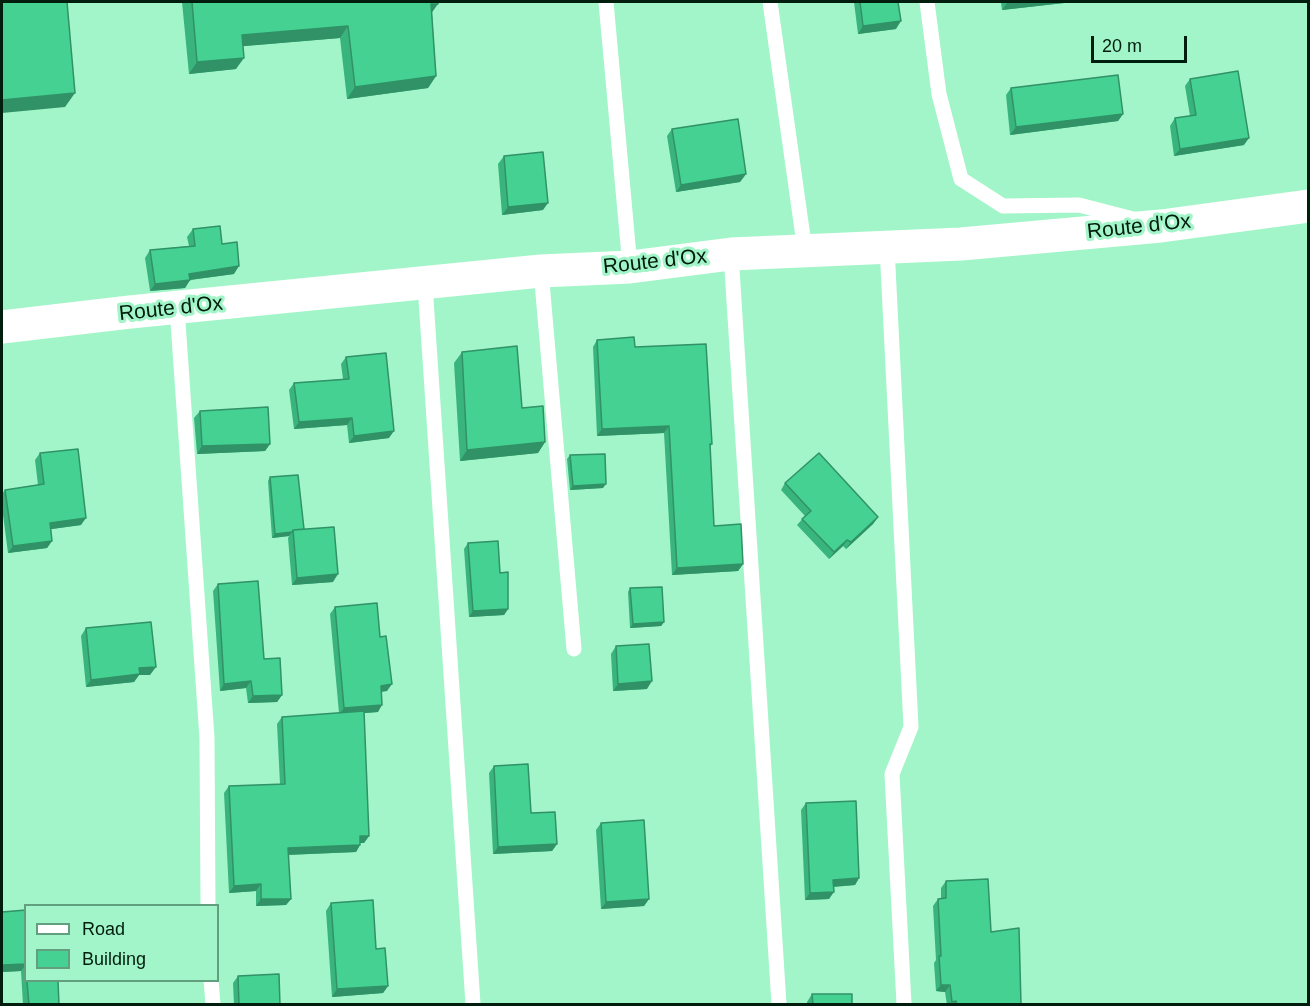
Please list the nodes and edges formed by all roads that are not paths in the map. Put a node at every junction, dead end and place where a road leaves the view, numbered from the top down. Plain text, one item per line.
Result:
1 (606, 2) edge
2 (770, 2) edge
3 (927, 2) edge
4 (1308, 206) edge
5 (1161, 226) junction
6 (887, 247) junction
7 (805, 251) junction
8 (731, 254) junction
9 (630, 267) junction
10 (541, 271) junction
11 (425, 284) junction
12 (177, 308) junction
13 (2, 327) edge
14 (574, 649) dead end
15 (208, 904) edge
16 (211, 982) edge
17 (213, 1005) edge
18 (473, 1005) edge
19 (779, 1005) edge
20 (904, 1005) edge

1 - 9 lane
2 - 7 lane
3 - 5 lane
4 - 5 street, Route d'Ox
5 - 6 street, Route d'Ox
6 - 7 street, Route d'Ox
6 - 20 lane
7 - 8 street, Route d'Ox
8 - 9 street, Route d'Ox
8 - 19 lane
9 - 10 street, Route d'Ox
10 - 11 street, Route d'Ox
10 - 14 lane
11 - 12 street, Route d'Ox
11 - 18 lane
12 - 13 street, Route d'Ox
12 - 15 lane
16 - 17 lane

